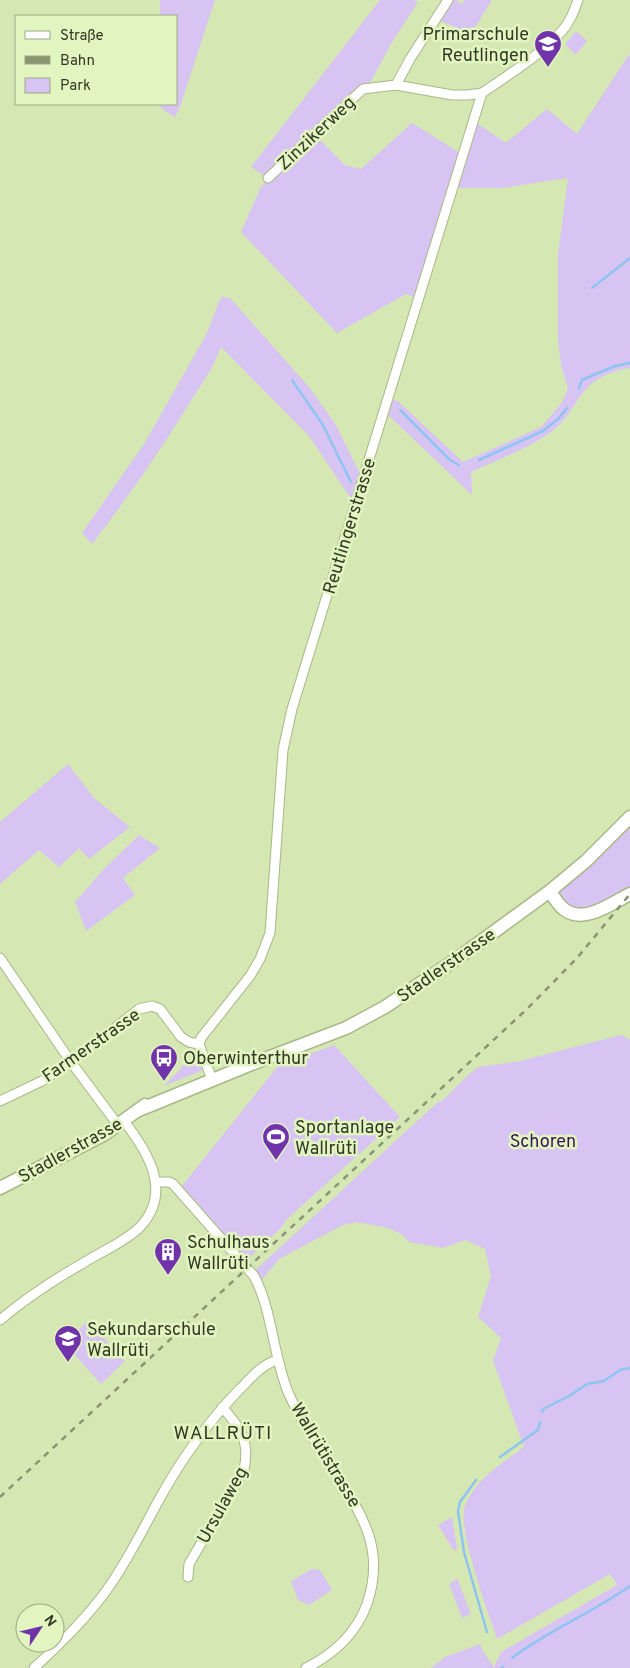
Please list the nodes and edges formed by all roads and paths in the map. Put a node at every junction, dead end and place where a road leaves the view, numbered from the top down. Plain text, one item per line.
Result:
1 (448, 0) edge
2 (578, 0) edge
3 (396, 85) junction
4 (482, 93) junction
5 (268, 178) dead end
6 (630, 817) edge
7 (550, 892) junction
8 (630, 894) edge
9 (0, 958) edge
10 (199, 1044) junction
11 (71, 1062) junction
12 (210, 1077) junction
13 (0, 1101) edge
14 (121, 1123) junction
15 (156, 1182) junction
16 (0, 1188) edge
17 (0, 1320) edge
18 (278, 1360) junction
19 (222, 1407) junction
20 (188, 1577) dead end
21 (319, 1665) edge
22 (34, 1668) edge
23 (306, 1668) edge

1 - 3 street
2 - 4 street
3 - 4 street, Zinzikerweg
3 - 5 street, Zinzikerweg
4 - 10 street, Reutlingerstrasse
6 - 7 main road, Stadlerstrasse
7 - 8 main road
7 - 12 main road, Stadlerstrasse
9 - 11 street
10 - 11 street, Farmerstrasse
10 - 12 street
11 - 13 street, Farmerstrasse
11 - 14 street
12 - 14 main road, Stadlerstrasse
14 - 15 street
14 - 16 main road, Stadlerstrasse
15 - 17 street
15 - 18 street, Wallrütistrasse
18 - 19 street
18 - 21 street, Wallrütistrasse
19 - 20 street, Ursulaweg
19 - 22 street
21 - 23 street, Wallrütistrasse

